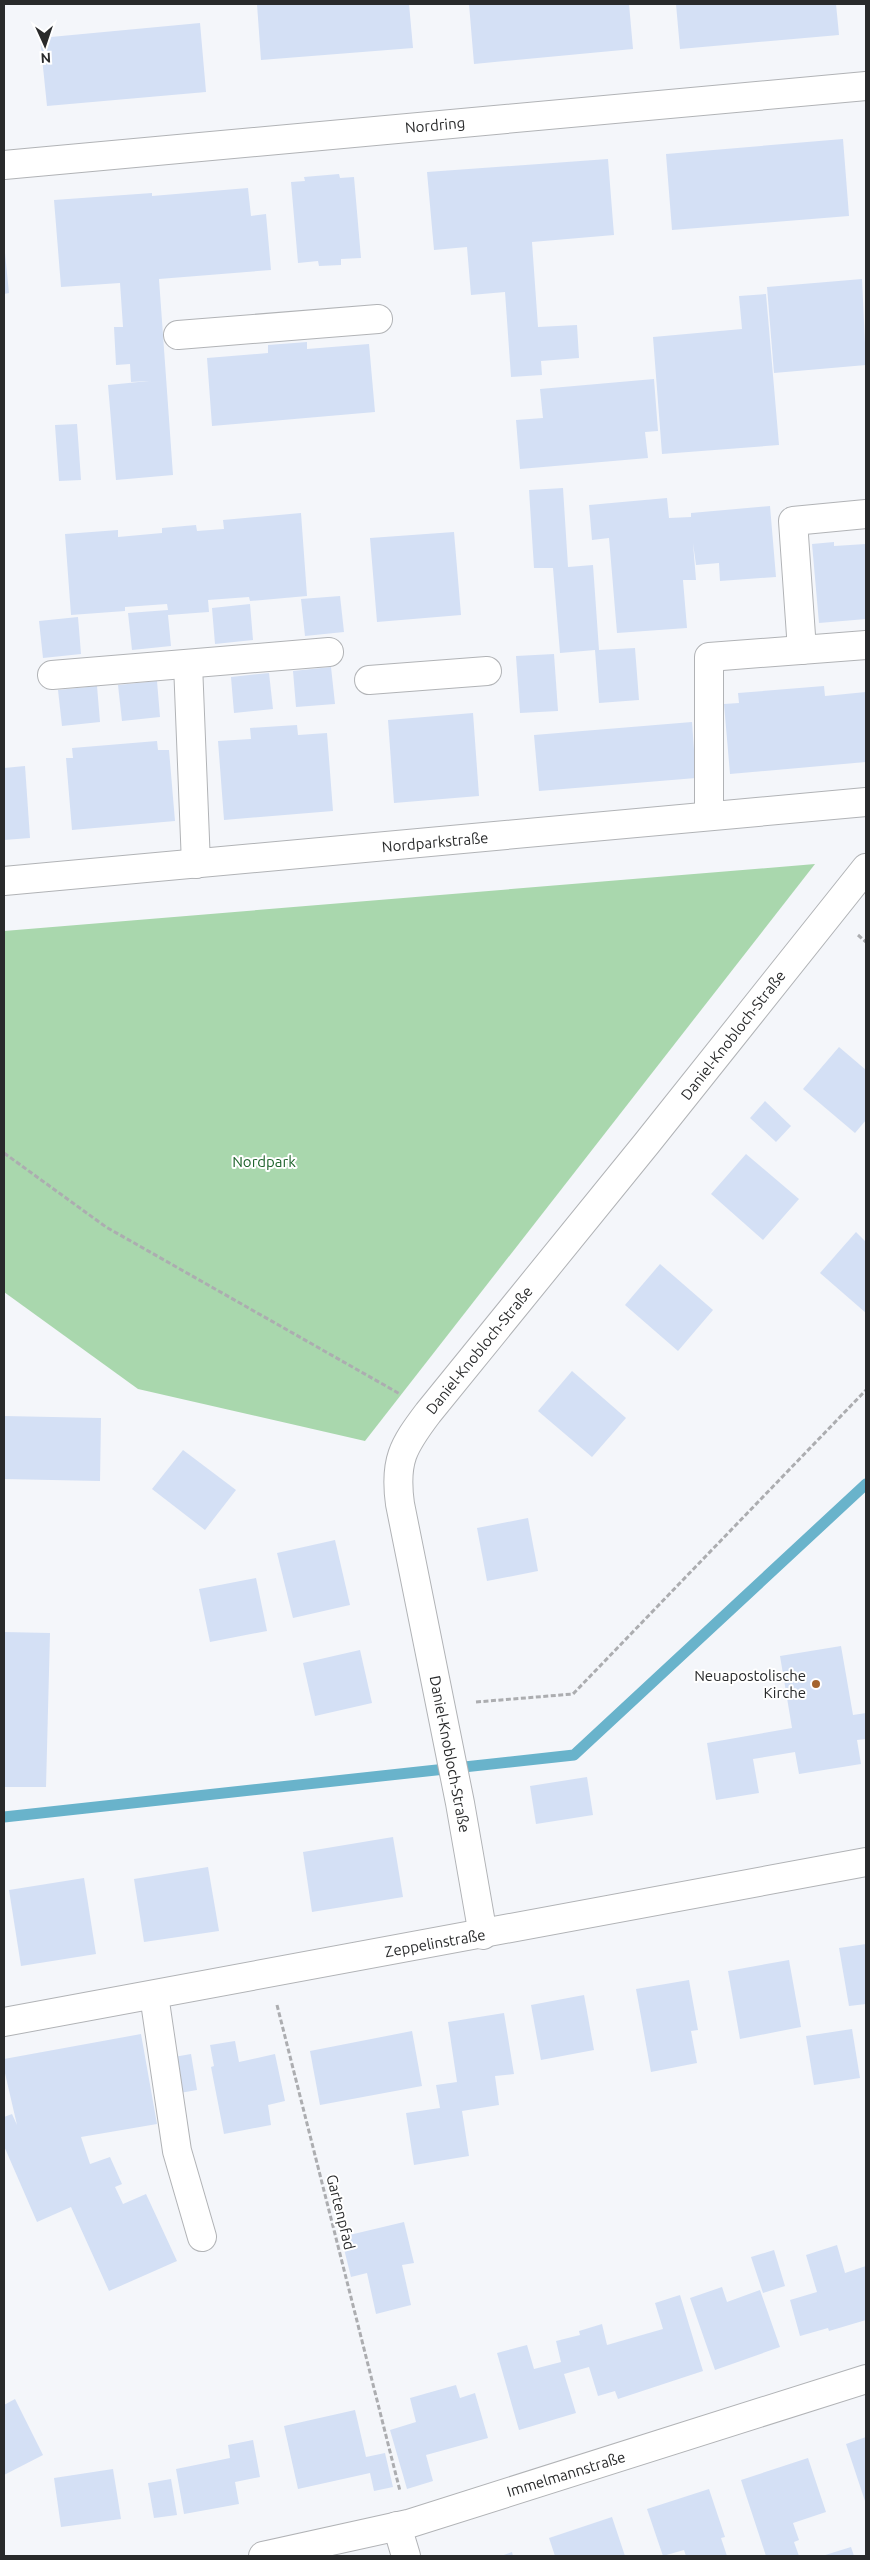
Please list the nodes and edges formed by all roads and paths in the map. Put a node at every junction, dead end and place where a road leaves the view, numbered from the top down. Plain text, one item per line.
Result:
1 (866, 86) edge
2 (4, 165) edge
3 (378, 319) dead end
4 (178, 335) dead end
5 (866, 514) edge
6 (866, 644) edge
7 (802, 650) junction
8 (329, 652) dead end
9 (188, 664) junction
10 (487, 671) dead end
11 (52, 676) dead end
12 (369, 680) dead end
13 (866, 802) edge
14 (709, 816) junction
15 (196, 864) junction
16 (866, 868) edge
17 (4, 880) edge
18 (4, 1153) edge
19 (866, 1390) edge
20 (428, 1413) junction
21 (443, 1715) junction
22 (866, 1862) edge
23 (483, 1935) junction
24 (269, 1973) junction
25 (154, 1995) junction
26 (4, 2022) edge
27 (202, 2237) dead end
28 (866, 2379) edge
29 (392, 2457) dead end
30 (397, 2526) junction
31 (263, 2556) edge
32 (406, 2556) edge

1 - 2 street, Nordring
3 - 4 street
5 - 7 street
6 - 7 street
7 - 14 street
8 - 9 street
9 - 11 street
9 - 15 street
10 - 12 street
13 - 14 street, Nordparkstraße
14 - 15 street, Nordparkstraße
15 - 17 street, Nordparkstraße
16 - 20 street, Daniel-Knobloch-Straße
18 - 20 path
19 - 21 path
20 - 21 street, Daniel-Knobloch-Straße
21 - 23 street, Daniel-Knobloch-Straße
22 - 23 street, Zeppelinstraße
23 - 24 street, Zeppelinstraße
24 - 25 street, Zeppelinstraße
24 - 29 path, Gartenpfad
25 - 26 street, Zeppelinstraße
25 - 27 street
28 - 30 street, Immelmannstraße
30 - 31 street, Immelmannstraße
30 - 32 street

